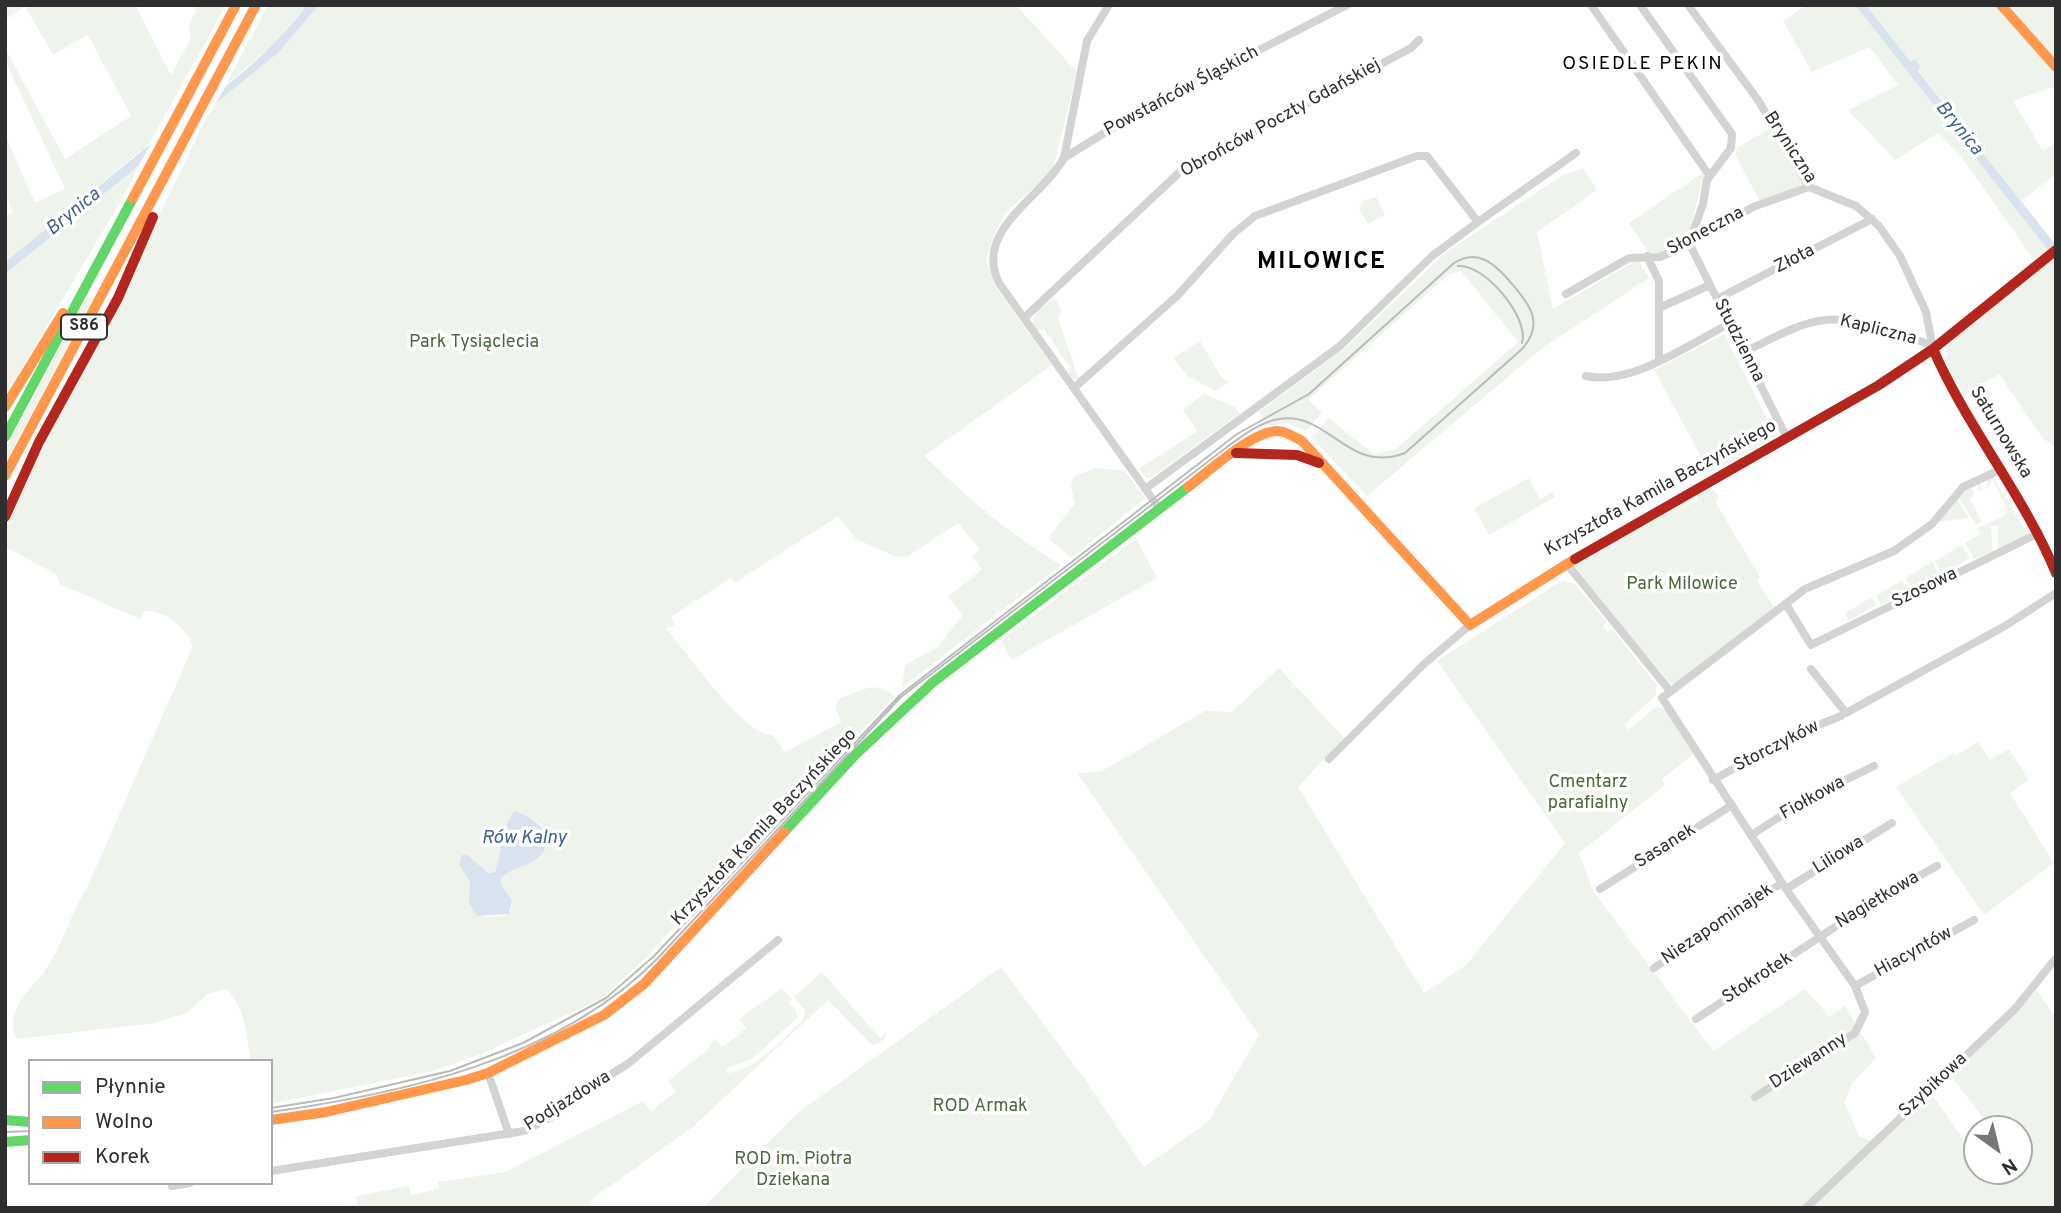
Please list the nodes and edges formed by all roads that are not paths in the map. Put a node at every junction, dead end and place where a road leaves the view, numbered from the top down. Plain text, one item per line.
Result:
1 (236, 5) edge
2 (256, 5) edge
3 (1109, 5) edge
4 (1347, 5) edge
5 (1591, 5) edge
6 (1640, 5) edge
7 (1688, 5) edge
8 (2001, 5) edge
9 (1419, 40) dead end
10 (2056, 67) edge
11 (1576, 153) dead end
12 (1065, 158) junction
13 (1709, 175) junction
14 (164, 178) junction
15 (1810, 187) junction
16 (1872, 219) junction
17 (1478, 222) junction
18 (1689, 243) junction
19 (2051, 254) edge
20 (1647, 256) junction
21 (97, 266) junction
22 (1710, 285) junction
23 (1566, 294) dead end
24 (1717, 299) junction
25 (1659, 308) junction
26 (1024, 318) junction
27 (1730, 324) junction
28 (1933, 349) junction
29 (1744, 352) junction
30 (1659, 360) junction
31 (1586, 376) dead end
32 (1075, 387) junction
33 (5, 407) edge
34 (5, 437) edge
35 (1787, 438) junction
36 (1233, 453) junction
37 (1322, 465) junction
38 (2002, 469) junction
39 (5, 476) edge
40 (1144, 489) junction
41 (1159, 508) junction
42 (5, 517) edge
43 (2039, 533) junction
44 (1566, 563) junction
45 (2056, 573) edge
46 (2056, 593) edge
47 (1786, 604) junction
48 (1470, 625) junction
49 (1811, 669) dead end
50 (1670, 691) junction
51 (1844, 714) junction
52 (1329, 759) dead end
53 (1874, 766) dead end
54 (1713, 780) junction
55 (1732, 805) junction
56 (1892, 822) dead end
57 (1753, 834) junction
58 (1937, 866) dead end
59 (1784, 886) junction
60 (1600, 888) dead end
61 (1974, 920) dead end
62 (1819, 937) junction
63 (778, 940) dead end
64 (2056, 958) edge
65 (1654, 968) dead end
66 (1855, 986) junction
67 (1696, 1019) dead end
68 (488, 1073) junction
69 (1755, 1097) dead end
70 (273, 1120) edge
71 (5, 1121) edge
72 (28, 1122) edge
73 (509, 1134) junction
74 (28, 1140) edge
75 (5, 1142) edge
76 (273, 1171) edge
77 (178, 1185) edge
78 (172, 1186) dead end
79 (1806, 1208) edge

1 - 21 main road, S86
2 - 14 main road, S86
3 - 12 street
4 - 12 street, Powstańców Śląskich
5 - 13 street
6 - 13 street
7 - 15 street, Bryniczna
8 - 10 main road
9 - 26 street, Obrońców Poczty Gdańskiej
11 - 17 street
12 - 26 street, Powstańców Śląskich
13 - 18 street
14 - 39 main road, S86
14 - 42 main road
15 - 16 street, Bryniczna
15 - 18 street, Słoneczna
16 - 24 street, Złota
16 - 28 street, Bryniczna
17 - 32 street
17 - 40 street
18 - 20 street, Słoneczna
18 - 22 street, Studzienna
19 - 28 main road, Krzysztofa Kamila Baczyńskiego
20 - 23 street, Słoneczna
20 - 25 street
21 - 33 main road
21 - 34 main road, S86
22 - 24 street, Studzienna
22 - 25 street
24 - 27 street, Studzienna
25 - 30 street
26 - 32 street, Powstańców Śląskich
27 - 29 street, Studzienna
27 - 30 street
28 - 29 street, Kapliczna
28 - 35 main road, Krzysztofa Kamila Baczyńskiego
28 - 38 main road, Saturnowska
29 - 35 street, Studzienna
30 - 31 street
32 - 40 street, Powstańców Śląskich
35 - 44 main road, Krzysztofa Kamila Baczyńskiego
36 - 37 main road, Krzysztofa Kamila Baczyńskiego
36 - 37 main road, Krzysztofa Kamila Baczyńskiego
36 - 41 main road, Krzysztofa Kamila Baczyńskiego
37 - 48 main road, Krzysztofa Kamila Baczyńskiego
38 - 43 main road, Saturnowska
38 - 47 street
40 - 41 street, Powstańców Śląskich
41 - 68 main road, Krzysztofa Kamila Baczyńskiego
43 - 45 main road, Saturnowska
43 - 47 street, Szosowa
44 - 48 main road, Krzysztofa Kamila Baczyńskiego
44 - 50 street
46 - 51 street
47 - 50 street
48 - 52 street
49 - 51 street
50 - 54 street
51 - 54 street, Storczyków
53 - 57 street, Fiołkowa
54 - 55 street
55 - 57 street
55 - 60 street, Sasanek
56 - 59 street, Liliowa
57 - 59 street
58 - 62 street, Nagietkowa
59 - 62 street
59 - 65 street, Niezapominajek
61 - 66 street, Hiacyntów
62 - 66 street
62 - 67 street, Stokrotek
63 - 73 street, Podjazdowa
64 - 79 street, Szybikowa
66 - 69 street, Dziewanny
68 - 70 main road, Krzysztofa Kamila Baczyńskiego
68 - 73 street
71 - 72 main road
73 - 76 street, Podjazdowa
74 - 75 main road
77 - 78 street

